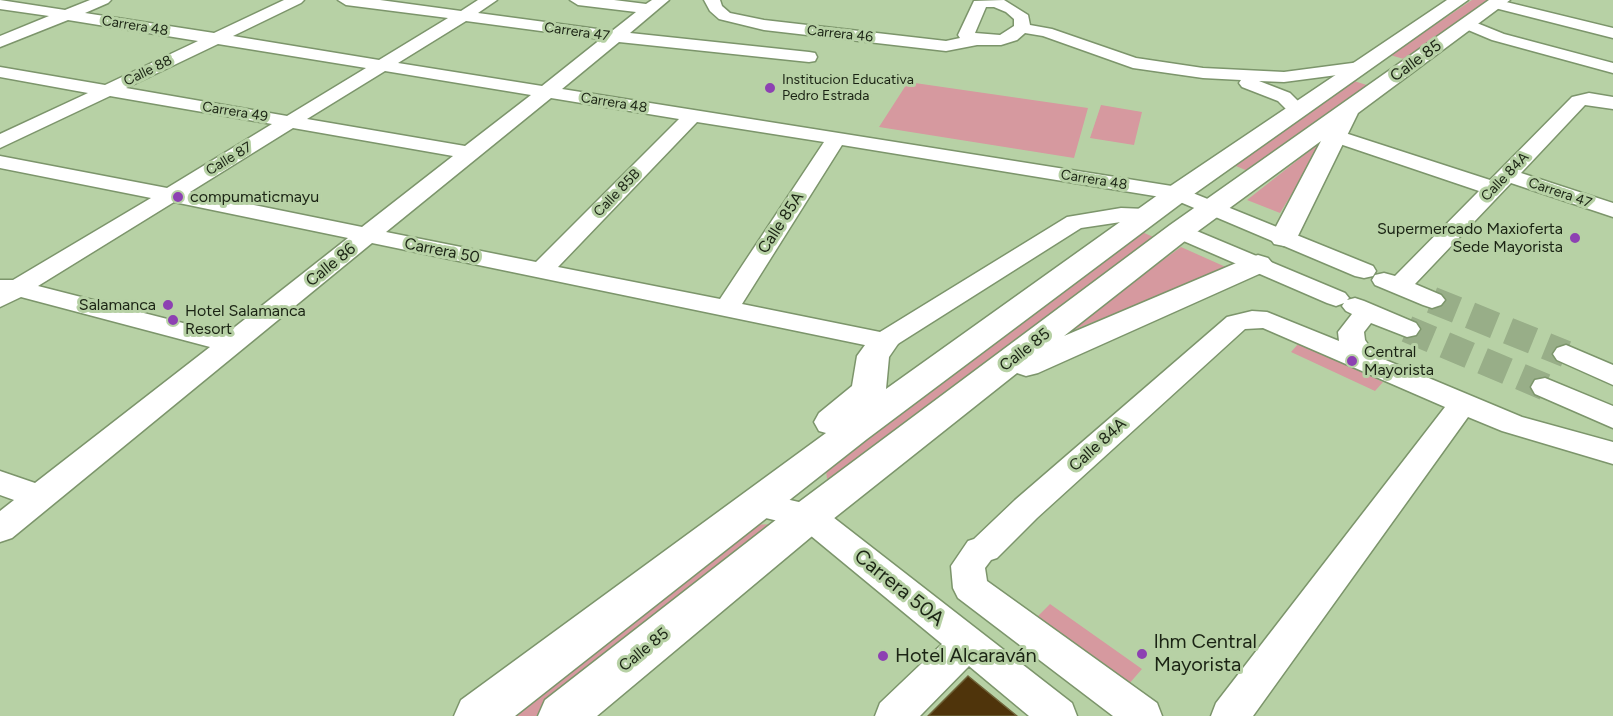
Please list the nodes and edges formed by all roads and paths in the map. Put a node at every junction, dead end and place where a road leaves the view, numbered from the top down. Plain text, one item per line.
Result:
1 (103, 0) edge
2 (296, 0) edge
3 (346, 0) edge
4 (489, 0) edge
5 (578, 0) edge
6 (712, 0) edge
7 (989, 0) edge
8 (1459, 0) edge
9 (1499, 2) edge
10 (1016, 4) edge
11 (655, 5) edge
12 (9, 7) edge
13 (464, 16) junction
14 (65, 17) junction
15 (1467, 24) junction
16 (1016, 32) junction
17 (1613, 33) edge
18 (615, 37) junction
19 (214, 39) junction
20 (977, 40) junction
21 (0, 42) edge
22 (809, 57) dead end
23 (1366, 63) junction
24 (382, 66) junction
25 (1405, 68) junction
26 (1613, 68) edge
27 (0, 72) edge
28 (1203, 73) junction
29 (107, 91) junction
30 (546, 92) junction
31 (1613, 103) edge
32 (1349, 109) junction
33 (1298, 110) junction
34 (693, 115) junction
35 (291, 122) junction
36 (1335, 136) junction
37 (837, 138) junction
38 (0, 142) edge
39 (471, 153) junction
40 (0, 162) edge
41 (1501, 182) junction
42 (1178, 193) junction
43 (171, 195) junction
44 (1214, 208) junction
45 (1613, 210) edge
46 (1146, 216) junction
47 (1180, 231) junction
48 (367, 236) junction
49 (1284, 238) junction
50 (1258, 264) junction
51 (541, 271) junction
52 (1381, 279) junction
53 (6, 291) edge
54 (1432, 300) tunnel mouth
55 (1353, 305) junction
56 (726, 309) junction
57 (1407, 329) tunnel mouth
58 (885, 341) junction
59 (232, 344) junction
60 (1566, 354) tunnel mouth
61 (1366, 362) junction
62 (1613, 376) edge
63 (980, 385) junction
64 (1545, 387) tunnel mouth
65 (1463, 403) junction
66 (1613, 418) edge
67 (1613, 453) edge
68 (812, 462) junction
69 (0, 483) edge
70 (40, 497) junction
71 (756, 504) junction
72 (809, 516) junction
73 (0, 529) edge
74 (968, 643) junction
75 (478, 716) edge
76 (562, 716) edge
77 (894, 716) edge
78 (1058, 716) edge
79 (1143, 716) edge
80 (1230, 716) edge

1 - 14 street
2 - 19 street, Calle 88
3 - 13 street, Carrera 47
4 - 13 street, Calle 87
5 - 11 street
6 - 20 street, Carrera 46
7 - 10 street
7 - 20 street
8 - 23 main road, Calle 85
9 - 15 main road, Calle 85
9 - 17 street
10 - 16 street
11 - 18 street, Calle 86
12 - 14 street, Carrera 48
13 - 18 street, Carrera 47
13 - 24 street, Calle 87
14 - 19 street, Carrera 48
14 - 21 street
15 - 25 main road, Calle 85
15 - 26 street
16 - 20 street
16 - 28 street
18 - 22 street, Carrera 47
18 - 30 street, Calle 86
19 - 24 street, Carrera 48
19 - 29 street, Calle 88
23 - 25 main road
23 - 28 street
23 - 33 main road, Calle 85
24 - 30 street, Carrera 48
24 - 35 street, Calle 87
25 - 32 main road, Calle 85
27 - 29 street, Carrera 49
28 - 33 street
29 - 35 street, Carrera 49
29 - 38 street, Calle 88
30 - 34 street, Carrera 48
30 - 39 street, Calle 86
31 - 41 street, Calle 84A
32 - 36 main road
32 - 44 main road, Calle 85
33 - 42 main road, Calle 85
34 - 37 street, Carrera 48
34 - 51 street, Calle 85B
35 - 39 street, Carrera 49
35 - 43 street, Calle 87
36 - 41 street, Carrera 47
36 - 49 main road
37 - 42 street, Carrera 48
37 - 56 street, Calle 85A
39 - 48 street, Calle 86
40 - 43 street, Carrera 50
41 - 45 street, Carrera 47
41 - 52 street, Calle 84A
42 - 44 street, Carrera 48
42 - 46 main road, Calle 85
42 - 47 main road
43 - 48 street, Carrera 50
43 - 53 street, Calle 87
44 - 47 main road, Calle 85
44 - 49 street, Carrera 48
46 - 58 street
46 - 68 main road, Calle 85
47 - 50 street
47 - 63 main road, Calle 85
48 - 51 street, Carrera 50
48 - 59 street, Calle 86
49 - 52 street, Carrera 48
50 - 55 street
50 - 63 main road
51 - 56 street, Carrera 50
52 - 54 street, Carrera 48
53 - 59 street
55 - 57 street
55 - 61 street
56 - 58 street, Carrera 50
58 - 68 main road
59 - 70 street, Calle 86
60 - 62 street
61 - 65 street
61 - 79 street, Calle 84A
63 - 72 main road, Calle 85
64 - 66 street
65 - 67 street
65 - 80 street
68 - 71 main road, Calle 85
68 - 72 main road
69 - 70 street
70 - 73 street, Calle 86
71 - 72 street, Carrera 50A
71 - 75 main road, Calle 85
72 - 74 street, Carrera 50A
72 - 76 main road, Calle 85
74 - 77 street
74 - 78 street, Carrera 50A

